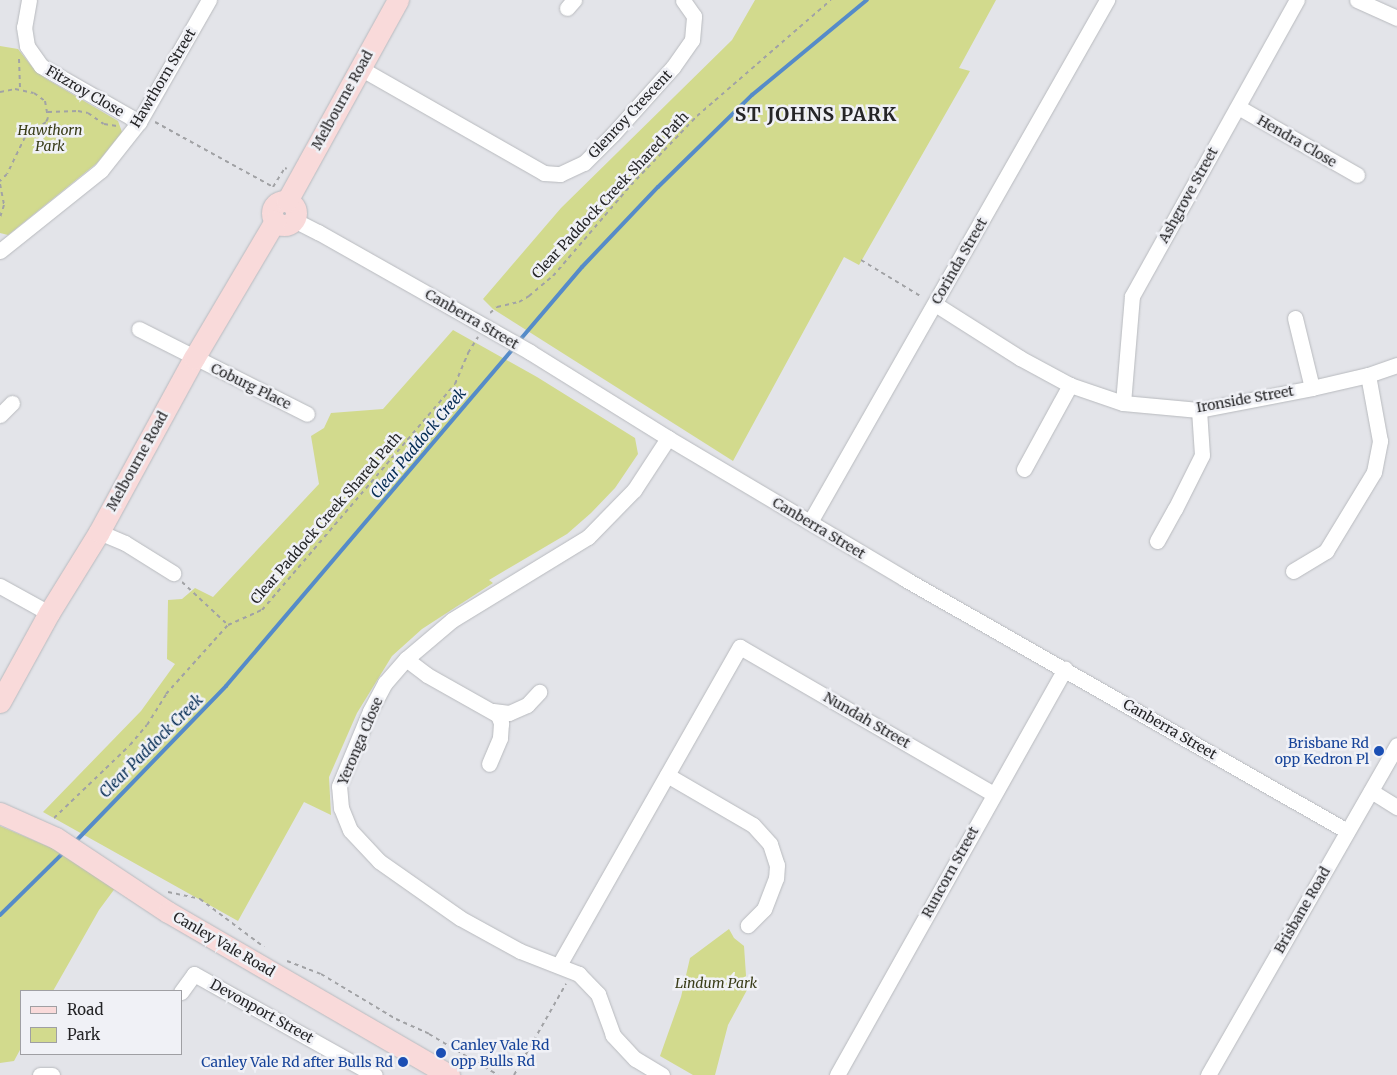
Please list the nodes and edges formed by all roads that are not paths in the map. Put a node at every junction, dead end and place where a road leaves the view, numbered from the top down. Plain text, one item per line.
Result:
1 (30, 0) edge
2 (209, 0) edge
3 (398, 0) edge
4 (682, 0) edge
5 (1108, 0) edge
6 (1297, 0) edge
7 (1358, 0) edge
8 (1397, 18) edge
9 (360, 68) junction
10 (1238, 107) junction
11 (139, 122) junction
12 (1357, 175) dead end
13 (285, 214) junction
14 (1, 249) edge
15 (935, 304) junction
16 (1295, 318) dead end
17 (139, 329) dead end
18 (194, 358) junction
19 (1397, 365) edge
20 (1368, 375) junction
21 (1070, 385) junction
22 (1312, 388) junction
23 (12, 403) dead end
24 (1123, 403) junction
25 (1199, 410) junction
26 (307, 414) dead end
27 (0, 415) edge
28 (668, 438) junction
29 (1024, 469) dead end
30 (810, 522) junction
31 (99, 532) junction
32 (1157, 541) dead end
33 (1293, 571) dead end
34 (173, 573) road end
35 (0, 586) edge
36 (48, 614) junction
37 (406, 658) junction
38 (1065, 669) junction
39 (539, 692) dead end
40 (0, 702) edge
41 (493, 711) junction
42 (1397, 745) edge
43 (489, 764) dead end
44 (667, 775) junction
45 (1371, 791) junction
46 (994, 794) junction
47 (1397, 807) edge
48 (0, 813) edge
49 (1348, 831) junction
50 (748, 925) dead end
51 (559, 965) junction
52 (182, 991) edge
53 (40, 1075) edge
54 (52, 1075) edge
55 (375, 1075) edge
56 (449, 1075) edge
57 (662, 1075) edge
58 (837, 1075) edge
59 (1208, 1075) edge

1 - 11 street, Fitzroy Close
2 - 11 street, Hawthorn Street
3 - 9 street, Melbourne Road
4 - 9 street, Glenroy Crescent
5 - 15 street, Corinda Street
6 - 10 street, Ashgrove Street
7 - 8 street
9 - 13 street, Melbourne Road
10 - 12 street, Hendra Close
10 - 24 street, Ashgrove Street
11 - 14 street, Hawthorn Street
13 - 18 street, Melbourne Road
13 - 28 street, Canberra Street
15 - 21 street, Ironside Street
15 - 30 street, Corinda Street
16 - 22 street
17 - 18 street, Coburg Place
18 - 26 street, Coburg Place
18 - 31 street, Melbourne Road
19 - 20 street, Ironside Street
20 - 22 street, Ironside Street
20 - 33 street
21 - 24 street, Ironside Street
21 - 29 street
22 - 25 street, Ironside Street
23 - 27 street
24 - 25 street, Ironside Street
25 - 32 street
28 - 30 street, Canberra Street
28 - 37 street, Yeronga Close
30 - 38 street, Canberra Street
31 - 34 street
31 - 36 street, Melbourne Road
35 - 36 street
36 - 40 street, Melbourne Road
37 - 41 street
37 - 51 street, Yeronga Close
38 - 46 street, Runcorn Street
38 - 49 street, Canberra Street
39 - 41 street
41 - 43 street
42 - 45 street, Brisbane Road
44 - 46 street, Nundah Street
44 - 50 street
44 - 51 street
45 - 47 street
45 - 49 street, Brisbane Road
46 - 58 street, Runcorn Street
48 - 56 street, Canley Vale Road
49 - 59 street, Brisbane Road
51 - 57 street, Yeronga Close
52 - 55 street, Devonport Street
53 - 54 street

